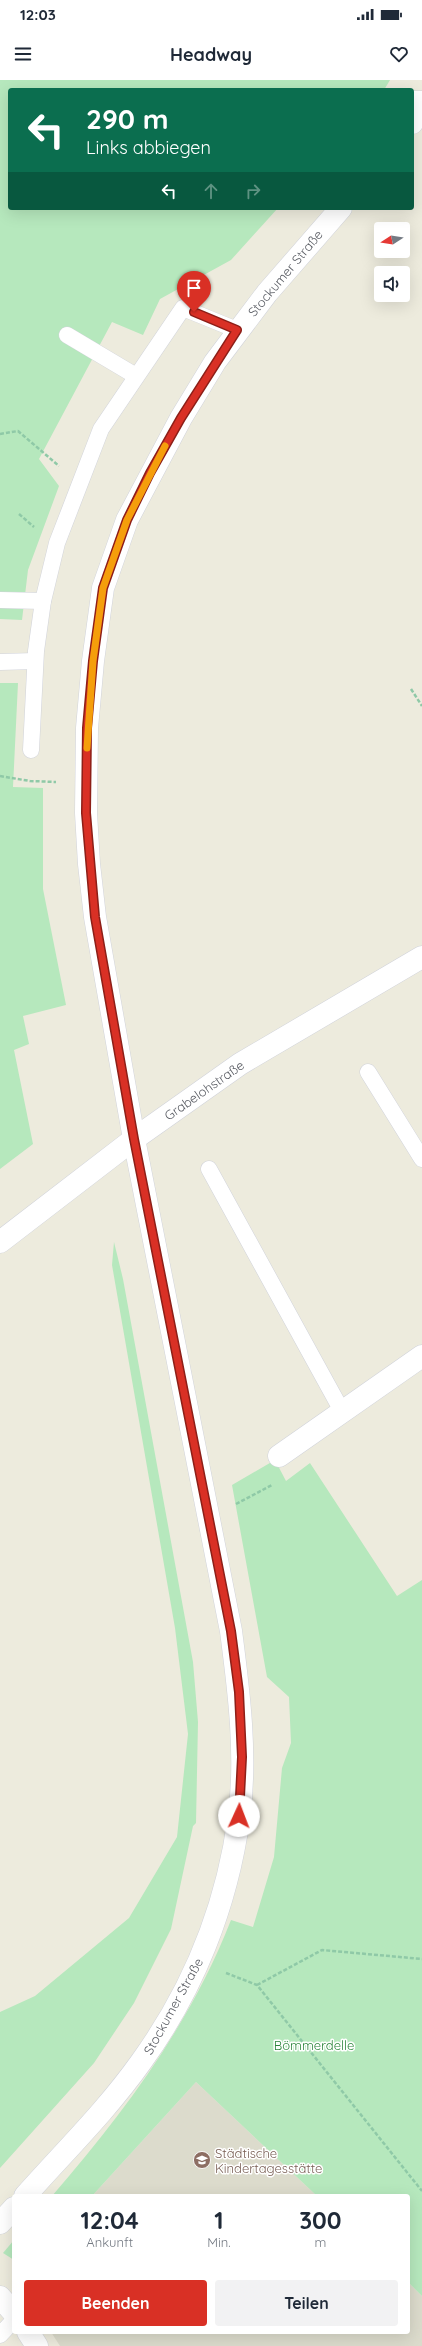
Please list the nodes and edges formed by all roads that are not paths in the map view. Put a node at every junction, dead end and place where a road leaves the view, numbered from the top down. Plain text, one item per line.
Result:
1 (422, 108) edge
2 (414, 120) edge
3 (339, 210) edge
4 (237, 330) junction
5 (67, 335) dead end
6 (136, 376) junction
7 (0, 600) edge
8 (43, 601) junction
9 (35, 661) junction
10 (0, 662) edge
11 (31, 750) dead end
12 (422, 957) edge
13 (368, 1072) dead end
14 (134, 1139) junction
15 (422, 1159) edge
16 (209, 1169) dead end
17 (0, 1242) edge
18 (422, 1356) edge
19 (343, 1413) junction
20 (280, 1456) dead end
21 (27, 2194) edge
22 (12, 2210) edge
23 (0, 2223) edge
24 (0, 2297) edge
25 (12, 2311) edge
26 (12, 2322) edge
27 (29, 2334) edge
28 (0, 2335) edge
29 (37, 2346) edge

1 - 2 street
3 - 4 street, Stockumer Straße
4 - 6 lane
4 - 14 street, Stockumer Straße
5 - 6 lane
6 - 8 lane
7 - 8 lane
8 - 9 lane
9 - 10 lane
9 - 11 lane
12 - 14 street, Grabelohstraße
13 - 15 lane
14 - 17 street, Grabelohstraße
14 - 21 street, Stockumer Straße
16 - 19 lane
18 - 19 street
19 - 20 street
22 - 23 street
24 - 25 street
26 - 28 lane
27 - 29 street

